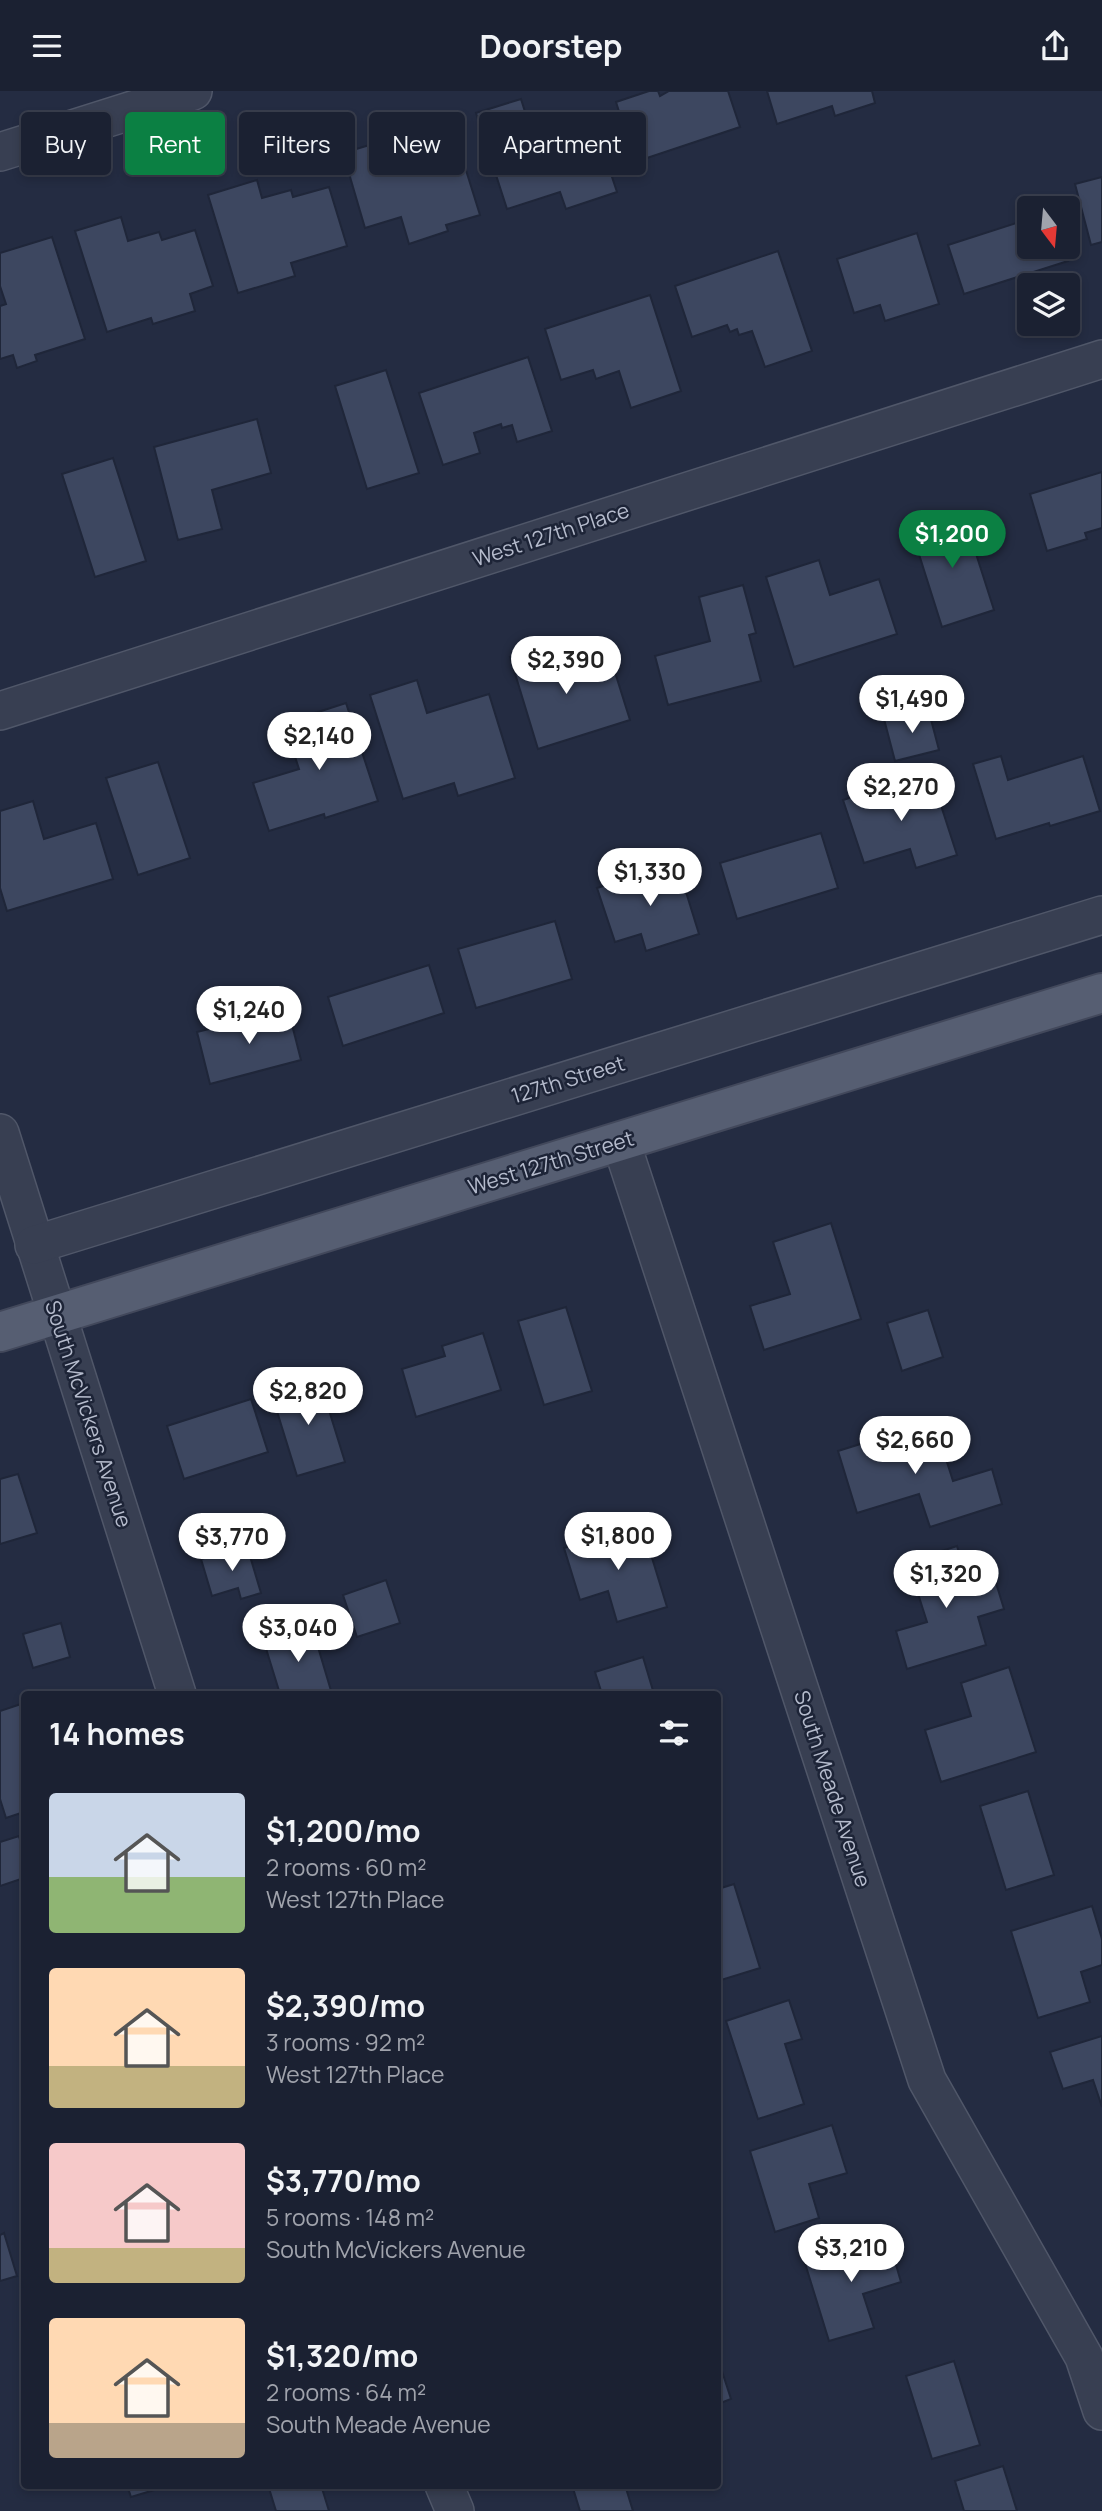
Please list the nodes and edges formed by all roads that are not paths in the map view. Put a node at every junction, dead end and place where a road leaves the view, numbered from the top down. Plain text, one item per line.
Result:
1 (193, 91) edge
2 (0, 152) edge
3 (1102, 359) edge
4 (0, 711) edge
5 (1102, 915) edge
6 (1102, 993) edge
7 (0, 1133) edge
8 (621, 1142) junction
9 (34, 1245) junction
10 (56, 1314) junction
11 (0, 1332) edge
12 (176, 1691) edge
13 (1102, 2411) edge
14 (446, 2489) edge
15 (455, 2511) edge

1 - 2 street
3 - 4 street, West 127th Place
5 - 9 street, 127th Street
6 - 8 main road, West 127th Street
7 - 9 street, South McVickers Avenue
8 - 10 main road, West 127th Street
8 - 13 street, South Meade Avenue
9 - 10 street, South McVickers Avenue
10 - 11 main road, West 127th Street
10 - 12 street, South McVickers Avenue
14 - 15 street

